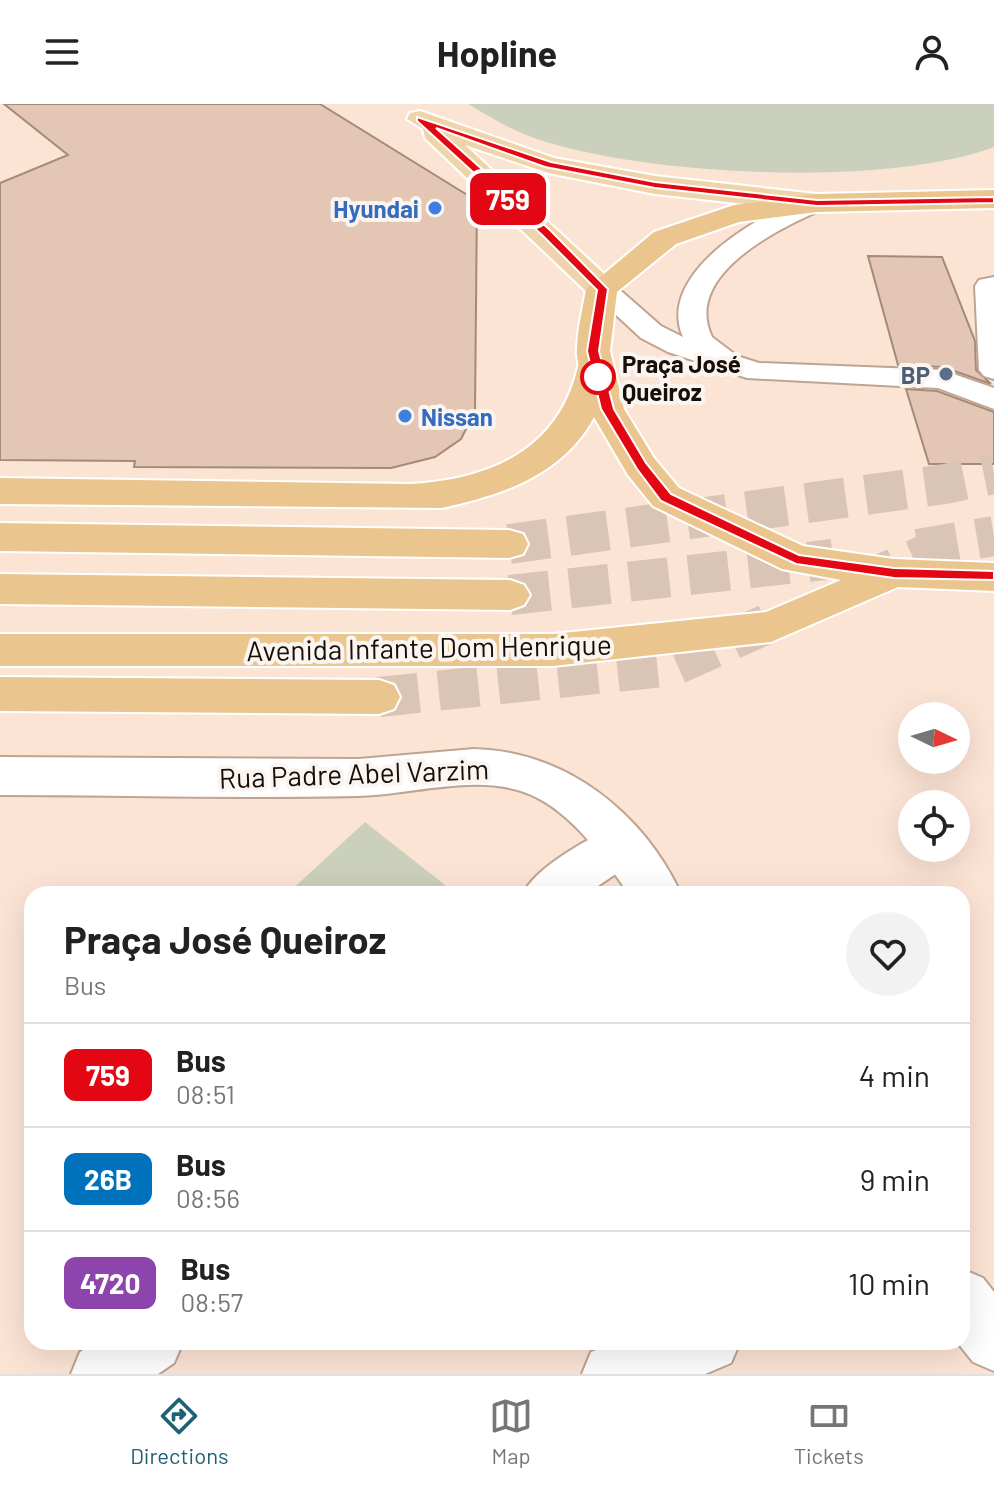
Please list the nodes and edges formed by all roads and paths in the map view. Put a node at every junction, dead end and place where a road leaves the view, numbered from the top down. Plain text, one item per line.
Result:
1 (408, 112) edge
2 (994, 184) edge
3 (942, 198) junction
4 (994, 199) edge
5 (817, 203) junction
6 (994, 285) edge
7 (602, 289) junction
8 (595, 366) junction
9 (994, 370) edge
10 (757, 372) junction
11 (994, 399) edge
12 (0, 491) edge
13 (0, 537) edge
14 (509, 544) tunnel mouth
15 (894, 573) junction
16 (994, 577) edge
17 (0, 589) edge
18 (510, 595) tunnel mouth
19 (0, 650) edge
20 (0, 694) edge
21 (379, 697) tunnel mouth
22 (0, 776) edge
23 (621, 845) junction
24 (559, 886) edge
25 (651, 886) edge
26 (970, 1310) edge
27 (994, 1341) edge
28 (140, 1350) edge
29 (686, 1350) edge
30 (102, 1374) edge
31 (613, 1374) edge

1 - 5 main road
1 - 7 main road
2 - 3 highway
3 - 4 highway
3 - 5 highway
5 - 7 highway
5 - 10 lane
6 - 9 lane
7 - 8 highway
7 - 10 lane
8 - 12 highway
8 - 15 highway
10 - 11 lane
13 - 14 highway
15 - 16 highway
15 - 19 highway, Avenida Infante Dom Henrique
17 - 18 highway, Avenida Infante Dom Henrique
20 - 21 highway
22 - 23 street, Rua Padre Abel Varzim
23 - 24 street
23 - 25 street, Rua Padre Abel Varzim
26 - 27 street
28 - 30 street
29 - 31 street

